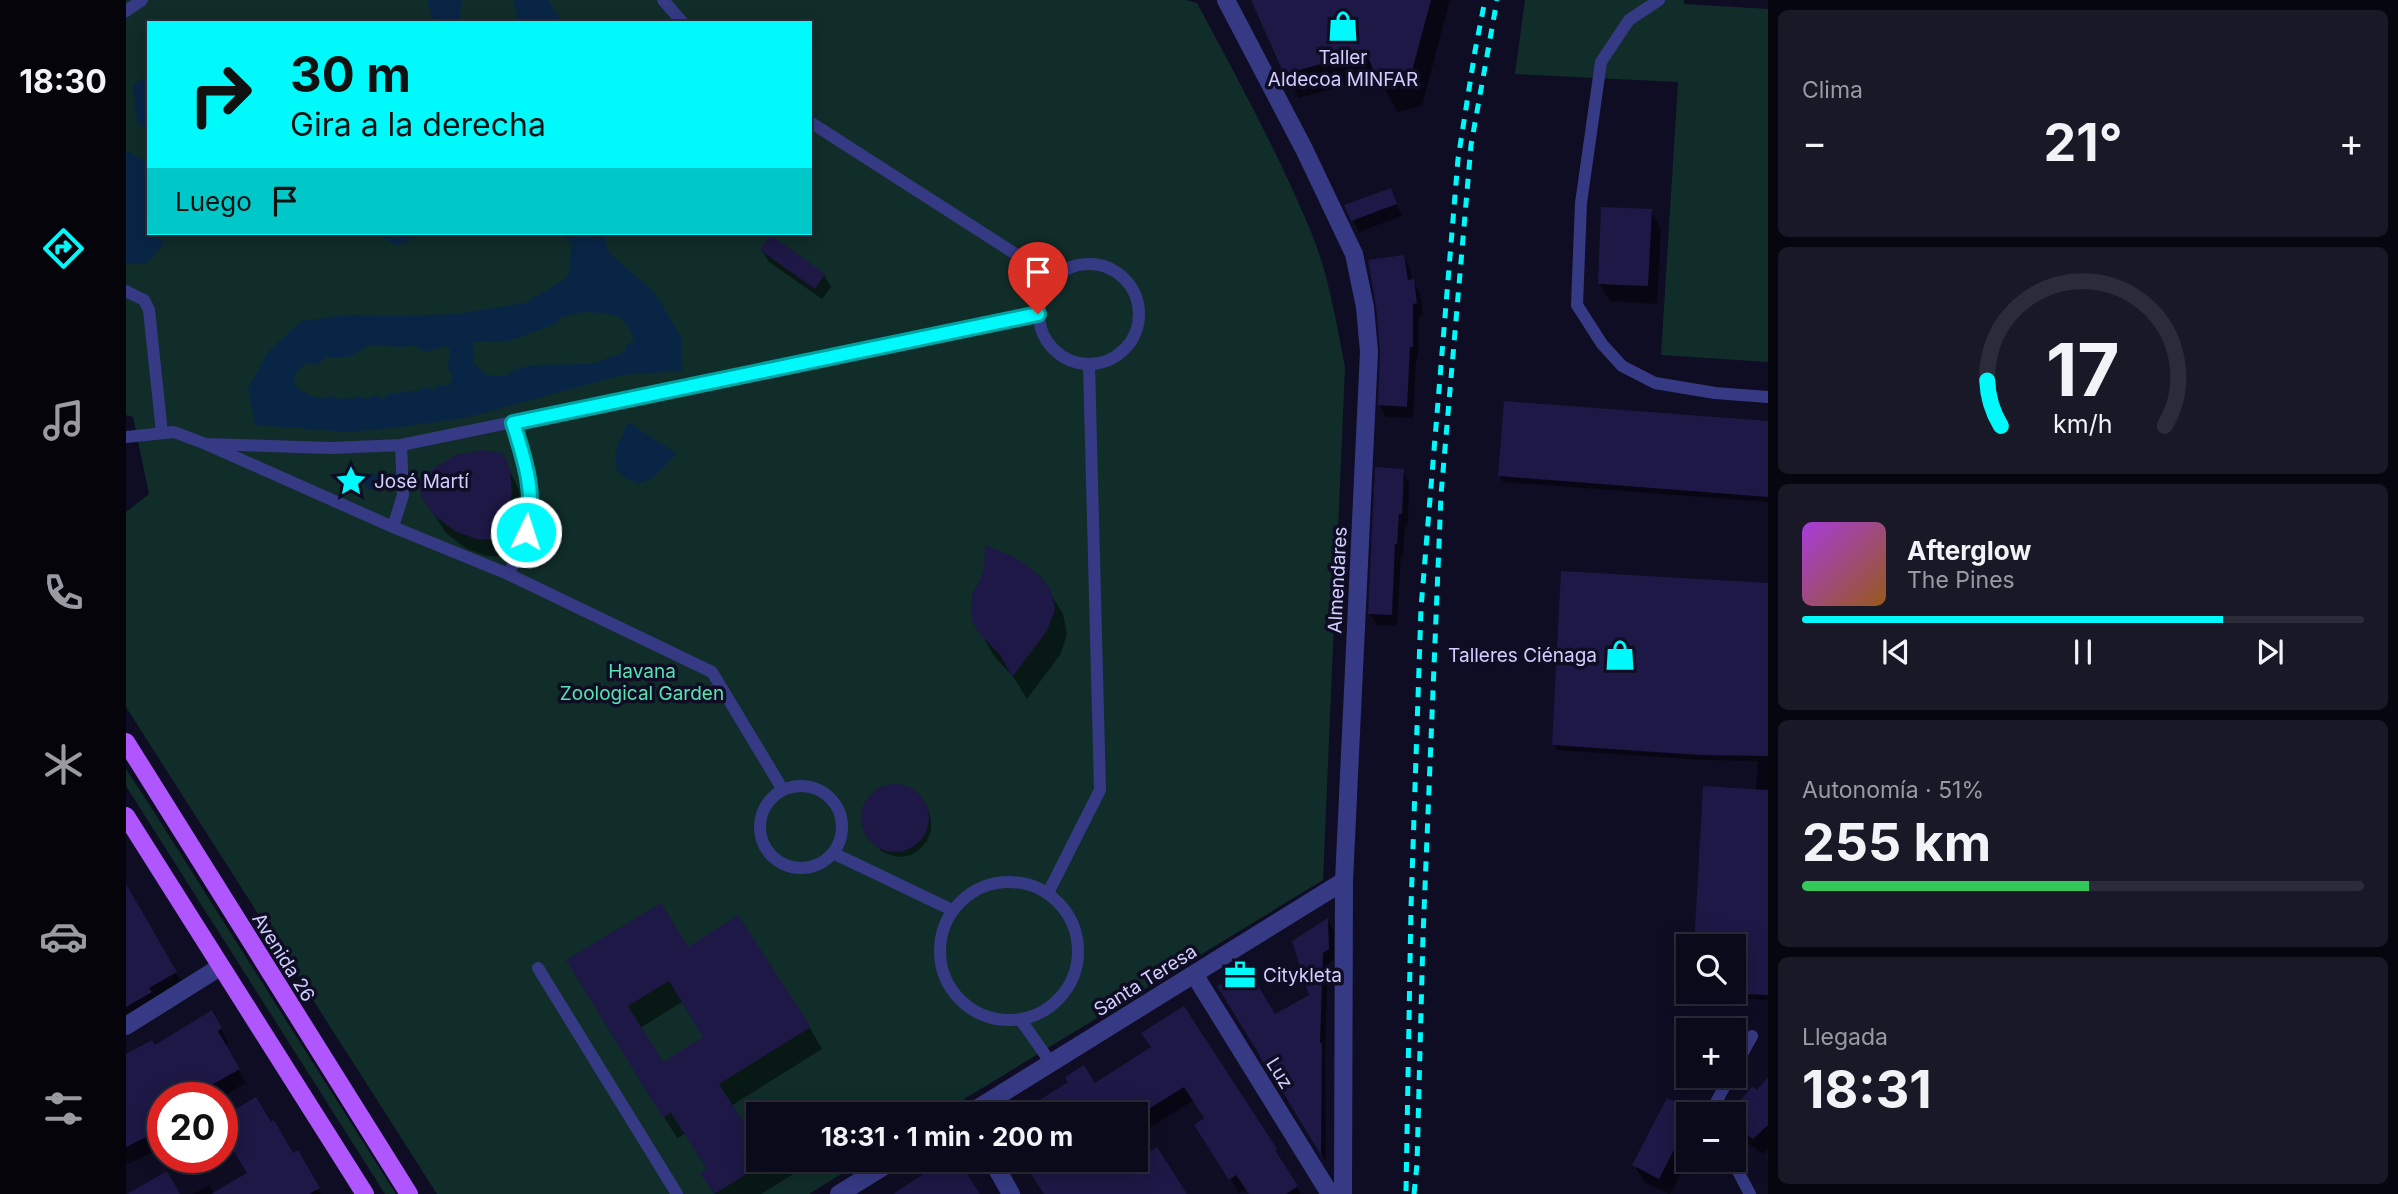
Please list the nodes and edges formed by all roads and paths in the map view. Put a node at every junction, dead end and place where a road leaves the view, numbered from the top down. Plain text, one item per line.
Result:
1 (142, 0) edge
2 (663, 0) edge
3 (1226, 0) edge
4 (1659, 0) edge
5 (126, 11) edge
6 (680, 21) edge
7 (812, 123) edge
8 (1053, 278) junction
9 (126, 291) edge
10 (1038, 314) junction
11 (1089, 365) junction
12 (1768, 397) edge
13 (513, 423) junction
14 (162, 433) junction
15 (126, 437) edge
16 (206, 444) junction
17 (401, 445) junction
18 (393, 527) junction
19 (508, 574) junction
20 (126, 742) edge
21 (783, 790) junction
22 (126, 816) edge
23 (833, 853) junction
24 (1344, 881) junction
25 (1048, 893) junction
26 (952, 910) junction
27 (220, 967) junction
28 (538, 968) dead end
29 (1194, 974) junction
30 (1020, 1020) junction
31 (126, 1026) edge
32 (1752, 1035) dead end
33 (1746, 1046) edge
34 (1051, 1063) junction
35 (989, 1102) edge
36 (875, 1172) edge
37 (999, 1172) edge
38 (1738, 1172) edge
39 (365, 1194) edge
40 (410, 1194) edge
41 (677, 1194) edge
42 (839, 1194) edge
43 (1012, 1194) edge
44 (1330, 1194) edge
45 (1343, 1194) edge
46 (1750, 1194) edge

1 - 5 lane
2 - 6 lane
3 - 24 street, Almendares
4 - 12 lane
7 - 8 lane
8 - 10 lane
8 - 11 lane
9 - 14 lane
10 - 11 lane
10 - 13 lane
11 - 25 lane
13 - 17 lane
13 - 19 lane
14 - 15 lane
14 - 16 lane
16 - 17 lane
16 - 18 lane
17 - 18 lane
18 - 19 lane
19 - 21 lane
20 - 40 main road, Avenida 26
21 - 23 lane
21 - 23 lane
22 - 27 main road
23 - 26 lane
24 - 29 street, Santa Teresa
24 - 45 street, Almendares
25 - 26 lane
25 - 30 lane
26 - 30 lane
27 - 31 street
27 - 39 main road
28 - 41 lane
29 - 34 street, Santa Teresa
29 - 44 street, Luz
30 - 34 lane
32 - 33 lane
34 - 35 street, Santa Teresa
36 - 42 street
37 - 43 street
38 - 46 lane

